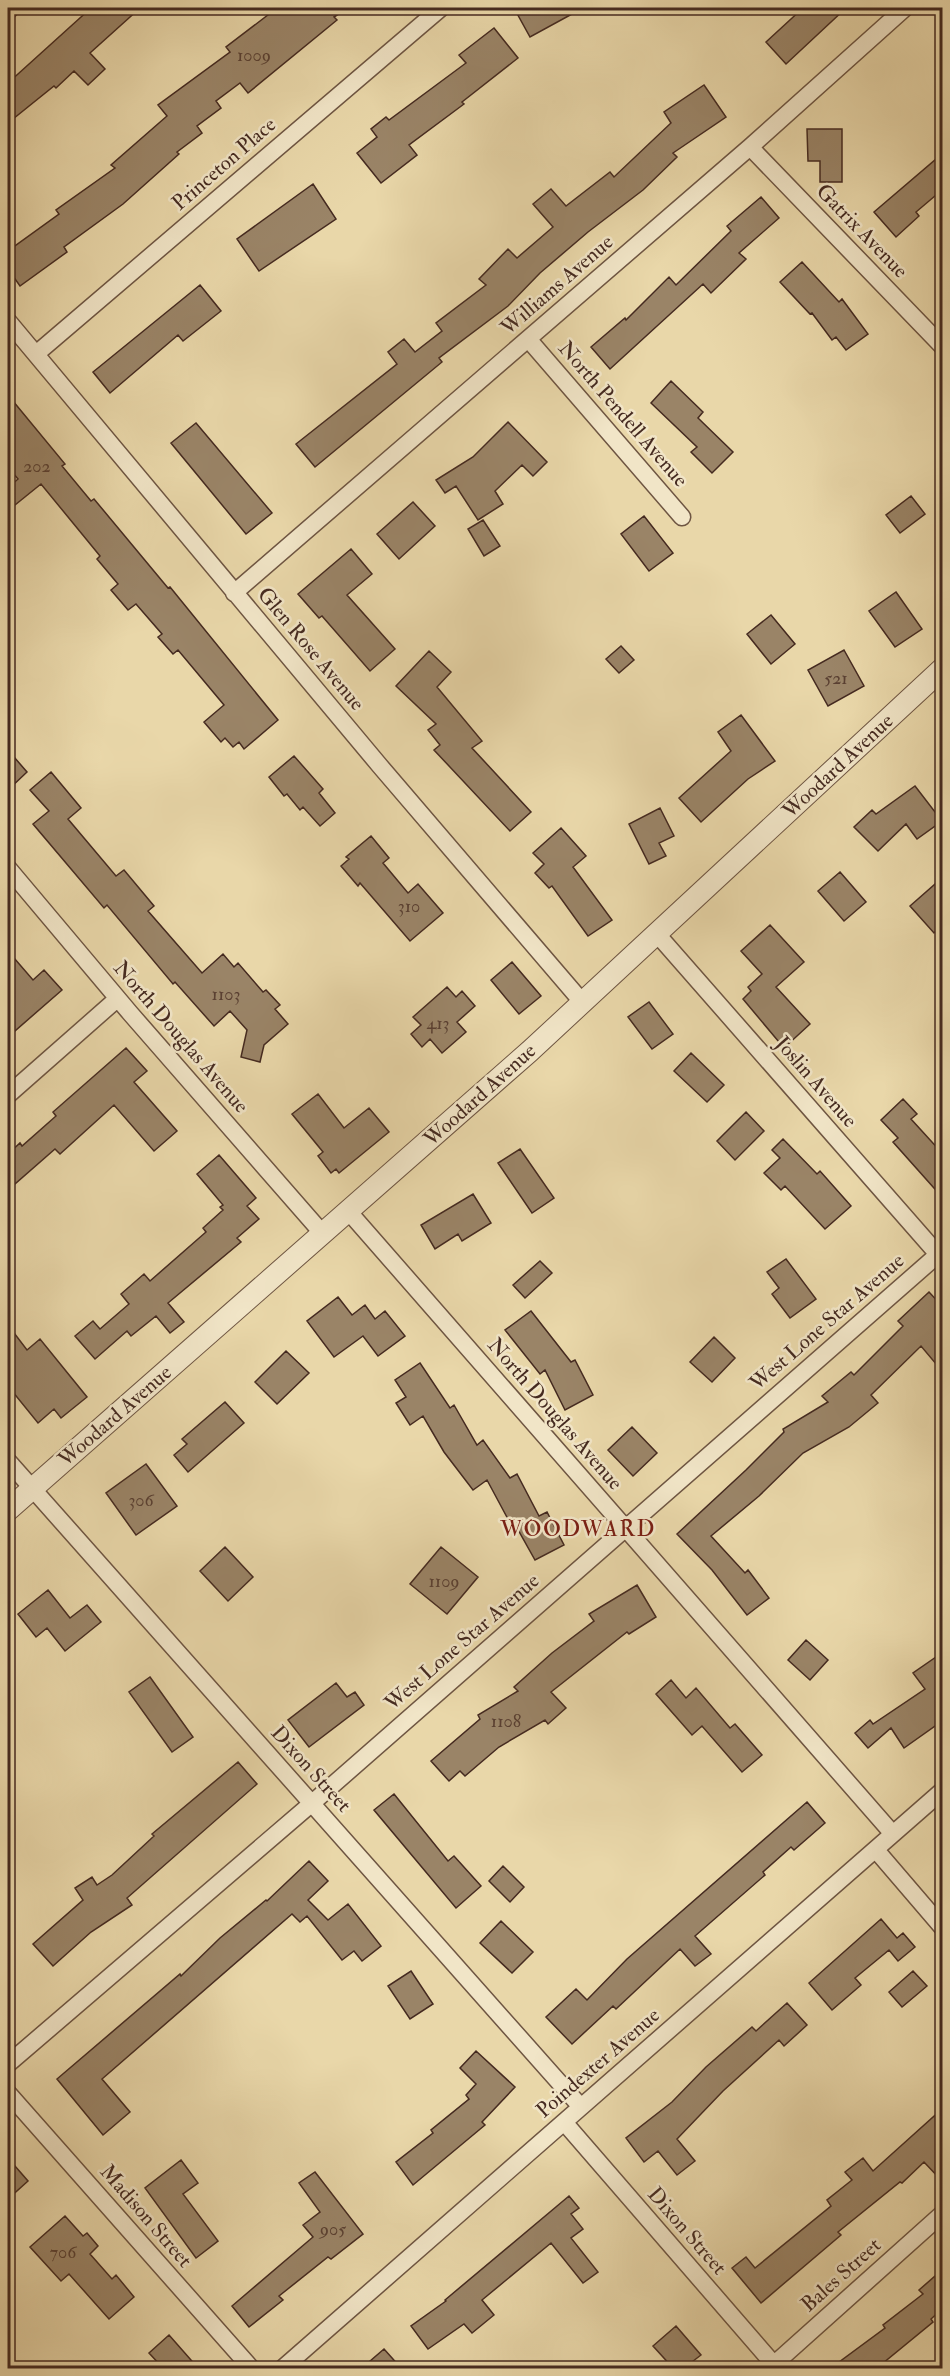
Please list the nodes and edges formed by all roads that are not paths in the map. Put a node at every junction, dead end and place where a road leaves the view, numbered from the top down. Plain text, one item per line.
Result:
1 (11, 8) edge
2 (441, 8) edge
3 (905, 8) edge
4 (8, 10) edge
5 (750, 147) junction
6 (8, 321) edge
7 (529, 340) junction
8 (942, 346) edge
9 (36, 354) junction
10 (682, 517) dead end
11 (234, 593) junction
12 (942, 669) edge
13 (8, 868) edge
14 (657, 934) junction
15 (117, 999) junction
16 (583, 1003) junction
17 (8, 1095) edge
18 (349, 1212) junction
19 (323, 1234) junction
20 (941, 1255) edge
21 (8, 1461) edge
22 (32, 1489) junction
23 (8, 1510) edge
24 (626, 1529) junction
25 (942, 1791) edge
26 (311, 1804) junction
27 (893, 1834) junction
28 (876, 1850) junction
29 (942, 1927) edge
30 (8, 2064) edge
31 (8, 2093) edge
32 (581, 2107) junction
33 (564, 2122) junction
34 (942, 2214) edge
35 (774, 2367) edge
36 (251, 2368) edge
37 (283, 2368) edge

1 - 4 street
2 - 9 street, Princeton Place
3 - 5 street, Williams Avenue
5 - 7 street, Williams Avenue
5 - 8 street, Gatrix Avenue
6 - 9 street, Glen Rose Avenue
7 - 10 street, North Pendell Avenue
7 - 11 street, Williams Avenue
9 - 11 street, Glen Rose Avenue
11 - 16 street, Glen Rose Avenue
12 - 14 street, Woodard Avenue
13 - 15 street, North Douglas Avenue
14 - 16 street, Woodard Avenue
14 - 20 street, Joslin Avenue
15 - 17 street
15 - 19 street, North Douglas Avenue
16 - 18 street, Woodard Avenue
18 - 19 street, Woodard Avenue
18 - 24 street, North Douglas Avenue
19 - 22 street, Woodard Avenue
20 - 24 street, West Lone Star Avenue
21 - 22 street, Dixon Street
22 - 23 street, Woodard Avenue
22 - 26 street, Dixon Street
24 - 26 street, West Lone Star Avenue
24 - 27 street, North Douglas Avenue
25 - 27 street, Poindexter Avenue
26 - 30 street, West Lone Star Avenue
26 - 32 street, Dixon Street
27 - 28 street, Poindexter Avenue
28 - 29 street
28 - 32 street, Poindexter Avenue
31 - 36 street, Madison Street
32 - 33 street, Poindexter Avenue
33 - 35 street, Dixon Street
33 - 37 street, Poindexter Avenue
34 - 35 street, Bales Street

